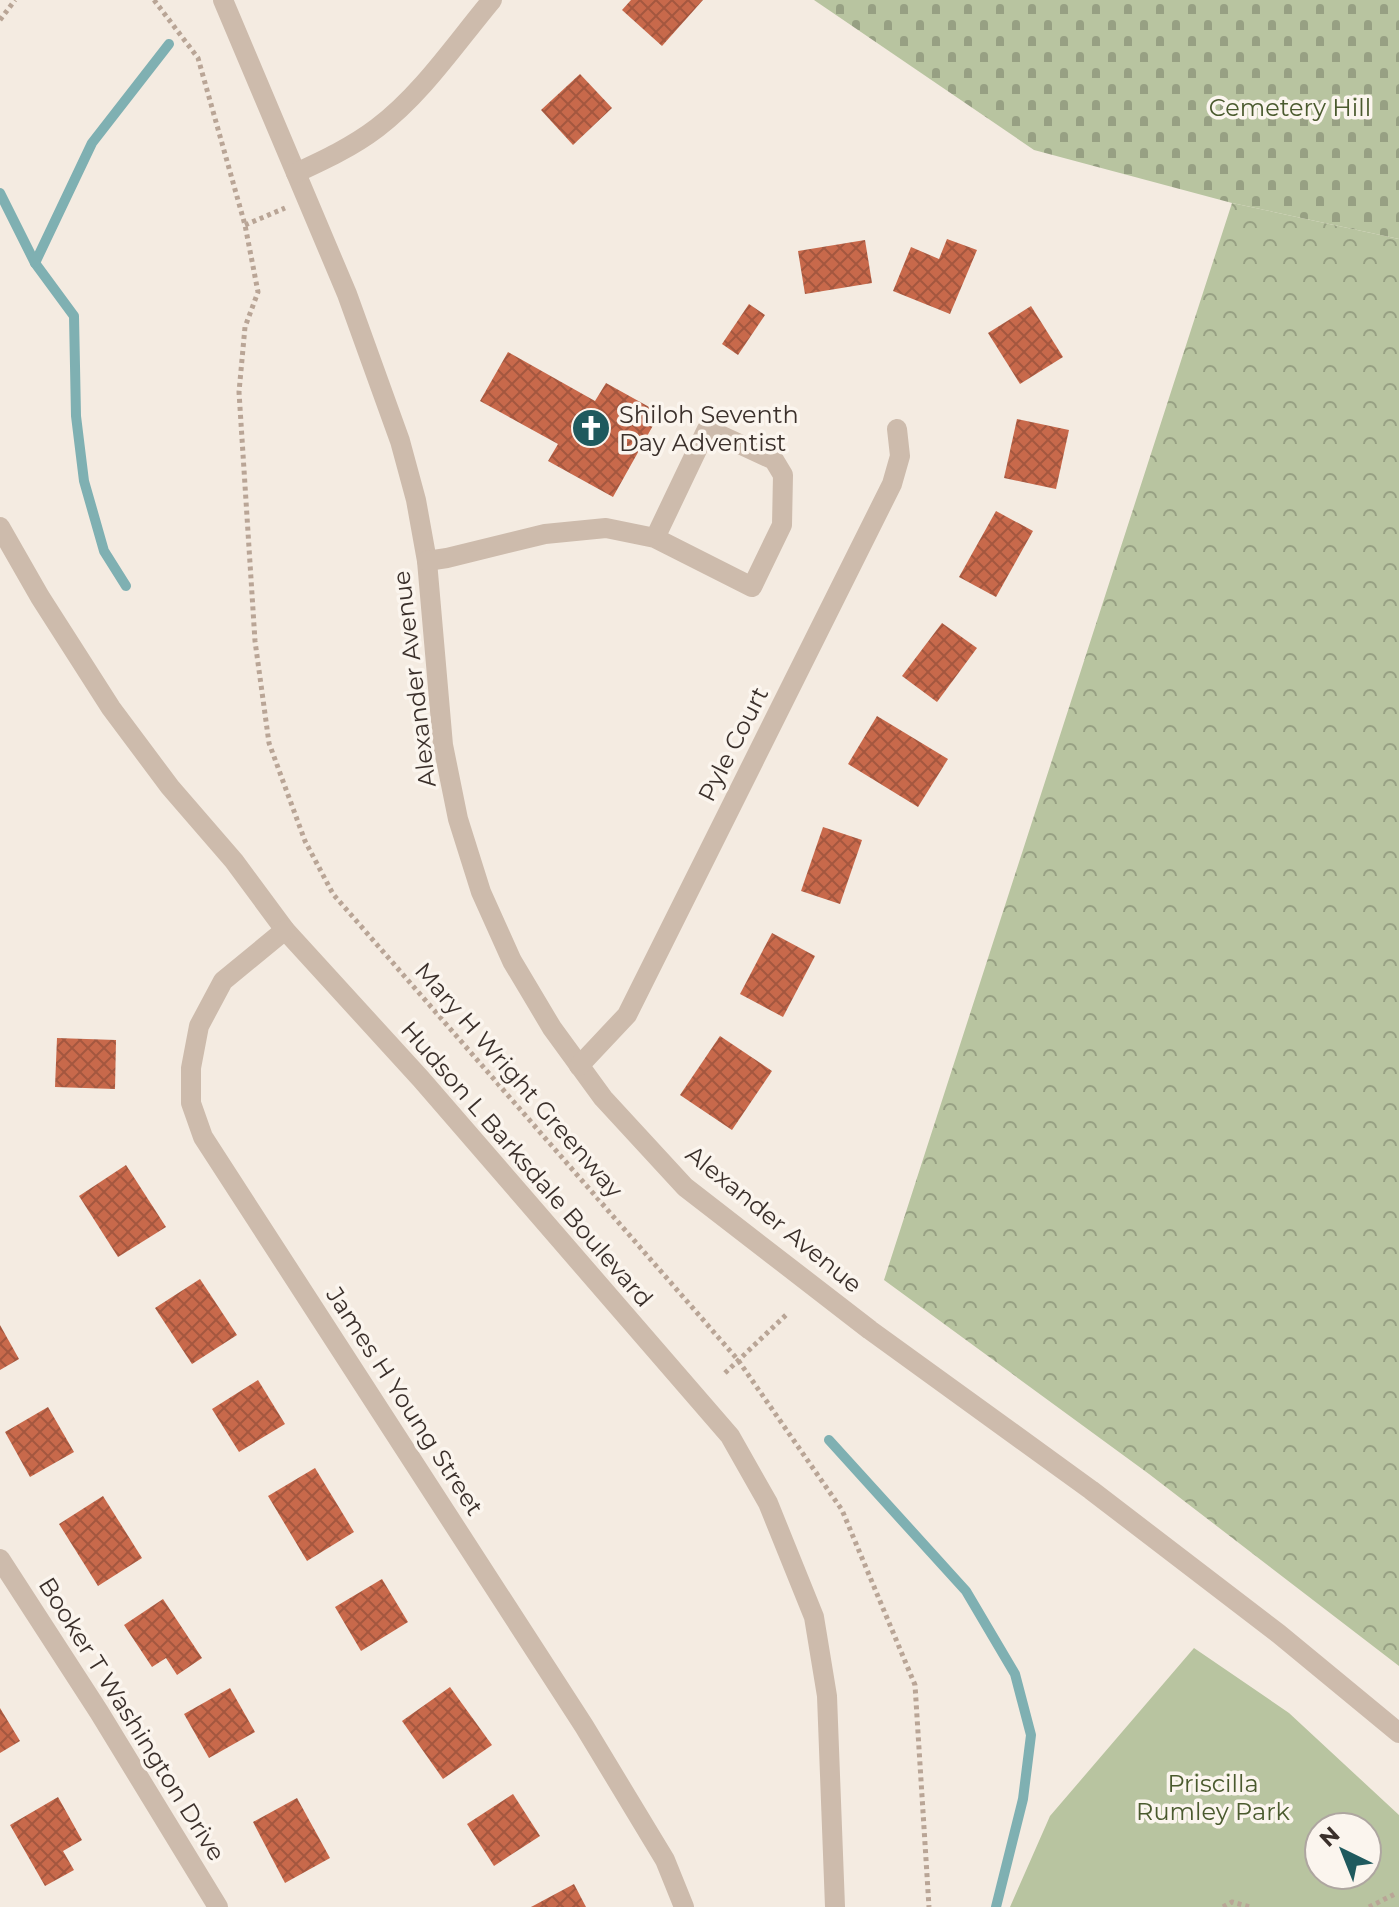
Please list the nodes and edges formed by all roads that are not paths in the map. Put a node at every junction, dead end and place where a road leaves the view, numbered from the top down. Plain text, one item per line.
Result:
1 (223, 0) edge
2 (492, 0) edge
3 (296, 173) junction
4 (897, 429) dead end
5 (0, 527) edge
6 (655, 538) junction
7 (427, 561) junction
8 (285, 930) junction
9 (579, 1066) junction
10 (0, 1559) edge
11 (1399, 1733) edge
12 (218, 1907) edge
13 (684, 1907) edge
14 (835, 1907) edge

1 - 3 street, Alexander Avenue
2 - 3 street
3 - 7 street, Alexander Avenue
4 - 9 street, Pyle Court
5 - 8 street, Hudson L Barksdale Boulevard
6 - 6 street
6 - 7 street
7 - 9 street, Alexander Avenue
8 - 13 street, James H Young Street
8 - 14 street, Hudson L Barksdale Boulevard
9 - 11 street, Alexander Avenue
10 - 12 street, Booker T Washington Drive

